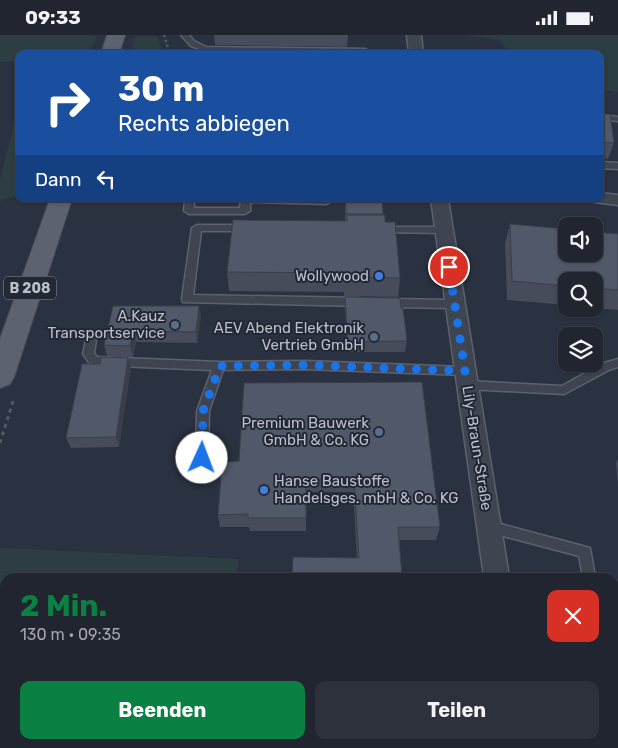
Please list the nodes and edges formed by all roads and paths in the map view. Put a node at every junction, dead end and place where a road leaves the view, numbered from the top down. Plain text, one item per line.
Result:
1 (116, 35) edge
2 (164, 35) edge
3 (185, 35) edge
4 (414, 35) edge
5 (111, 50) edge
6 (169, 50) edge
7 (286, 50) edge
8 (416, 50) edge
9 (604, 117) edge
10 (618, 119) edge
11 (604, 165) edge
12 (618, 166) edge
13 (604, 198) edge
14 (618, 200) edge
15 (60, 202) edge
16 (190, 202) edge
17 (245, 202) edge
18 (439, 202) edge
19 (256, 229) edge
20 (374, 230) edge
21 (444, 230) junction
22 (455, 304) junction
23 (91, 340) dead end
24 (618, 363) edge
25 (220, 366) junction
26 (0, 377) edge
27 (466, 378) junction
28 (202, 458) dead end
29 (489, 527) junction
30 (496, 573) edge
31 (588, 573) edge

1 - 5 main road
2 - 6 path
3 - 7 lane
4 - 8 street
9 - 10 lane
11 - 12 lane
13 - 14 street
15 - 26 main road, B 208
16 - 17 lane
18 - 21 street, Lily-Braun-Straße
19 - 22 lane
20 - 21 lane
21 - 22 street, Lily-Braun-Straße
22 - 27 street, Lily-Braun-Straße
23 - 25 lane
24 - 27 lane
25 - 27 lane
25 - 28 lane
27 - 29 street, Lily-Braun-Straße
29 - 30 street, Lily-Braun-Straße
29 - 31 lane

